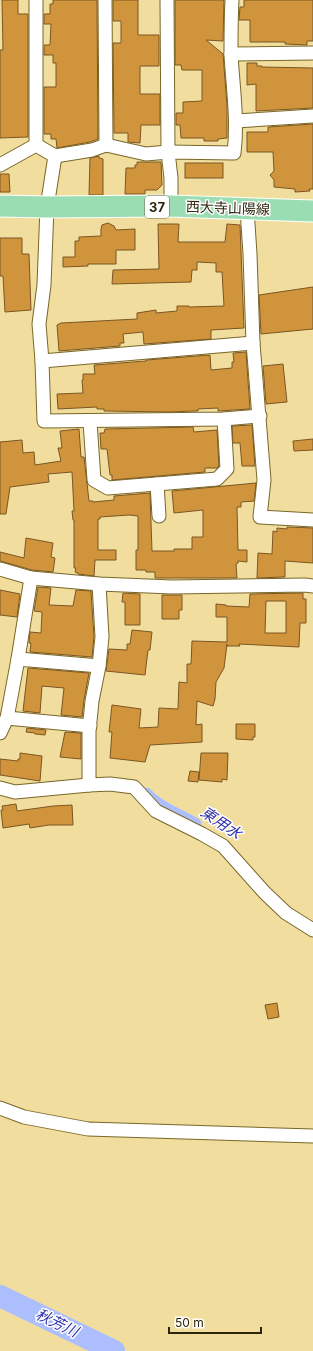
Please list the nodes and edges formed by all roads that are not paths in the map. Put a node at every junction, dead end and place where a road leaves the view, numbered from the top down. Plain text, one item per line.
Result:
1 (36, 0) edge
2 (104, 0) edge
3 (167, 0) edge
4 (232, 0) edge
5 (313, 53) edge
6 (231, 54) junction
7 (313, 116) edge
8 (236, 121) junction
9 (36, 145) junction
10 (106, 145) junction
11 (168, 152) junction
12 (55, 156) junction
13 (0, 165) edge
14 (0, 206) edge
15 (171, 206) junction
16 (46, 207) junction
17 (246, 209) junction
18 (313, 211) edge
19 (253, 343) junction
20 (42, 362) junction
21 (260, 416) junction
22 (224, 419) junction
23 (90, 422) junction
24 (157, 484) junction
25 (159, 516) dead end
26 (313, 520) edge
27 (0, 569) edge
28 (31, 578) junction
29 (99, 584) junction
30 (313, 586) edge
31 (18, 659) junction
32 (99, 666) junction
33 (7, 718) junction
34 (90, 726) junction
35 (0, 733) edge
36 (88, 785) junction
37 (0, 788) edge
38 (313, 930) edge
39 (0, 1108) edge
40 (313, 1136) edge

1 - 9 street
2 - 10 street
3 - 11 street
4 - 6 street
5 - 6 street
6 - 8 street
7 - 8 street
8 - 11 street
9 - 12 street
9 - 13 street
10 - 11 street
10 - 12 street
11 - 15 street
12 - 16 street
14 - 16 main road, 西大寺山陽線 / 37
15 - 16 main road, 西大寺山陽線 / 37
15 - 17 main road, 西大寺山陽線 / 37
16 - 20 street
17 - 18 main road, 西大寺山陽線 / 37
17 - 19 street
19 - 20 street
19 - 21 street
20 - 23 street
21 - 22 street
21 - 26 street
22 - 23 street
22 - 24 street
23 - 24 street
24 - 25 street
27 - 28 street
28 - 29 street
28 - 31 street
29 - 30 street
29 - 32 street
31 - 32 street
31 - 33 street
32 - 34 street
33 - 34 street
33 - 35 street
34 - 36 street
36 - 37 street
36 - 38 street
39 - 40 street

